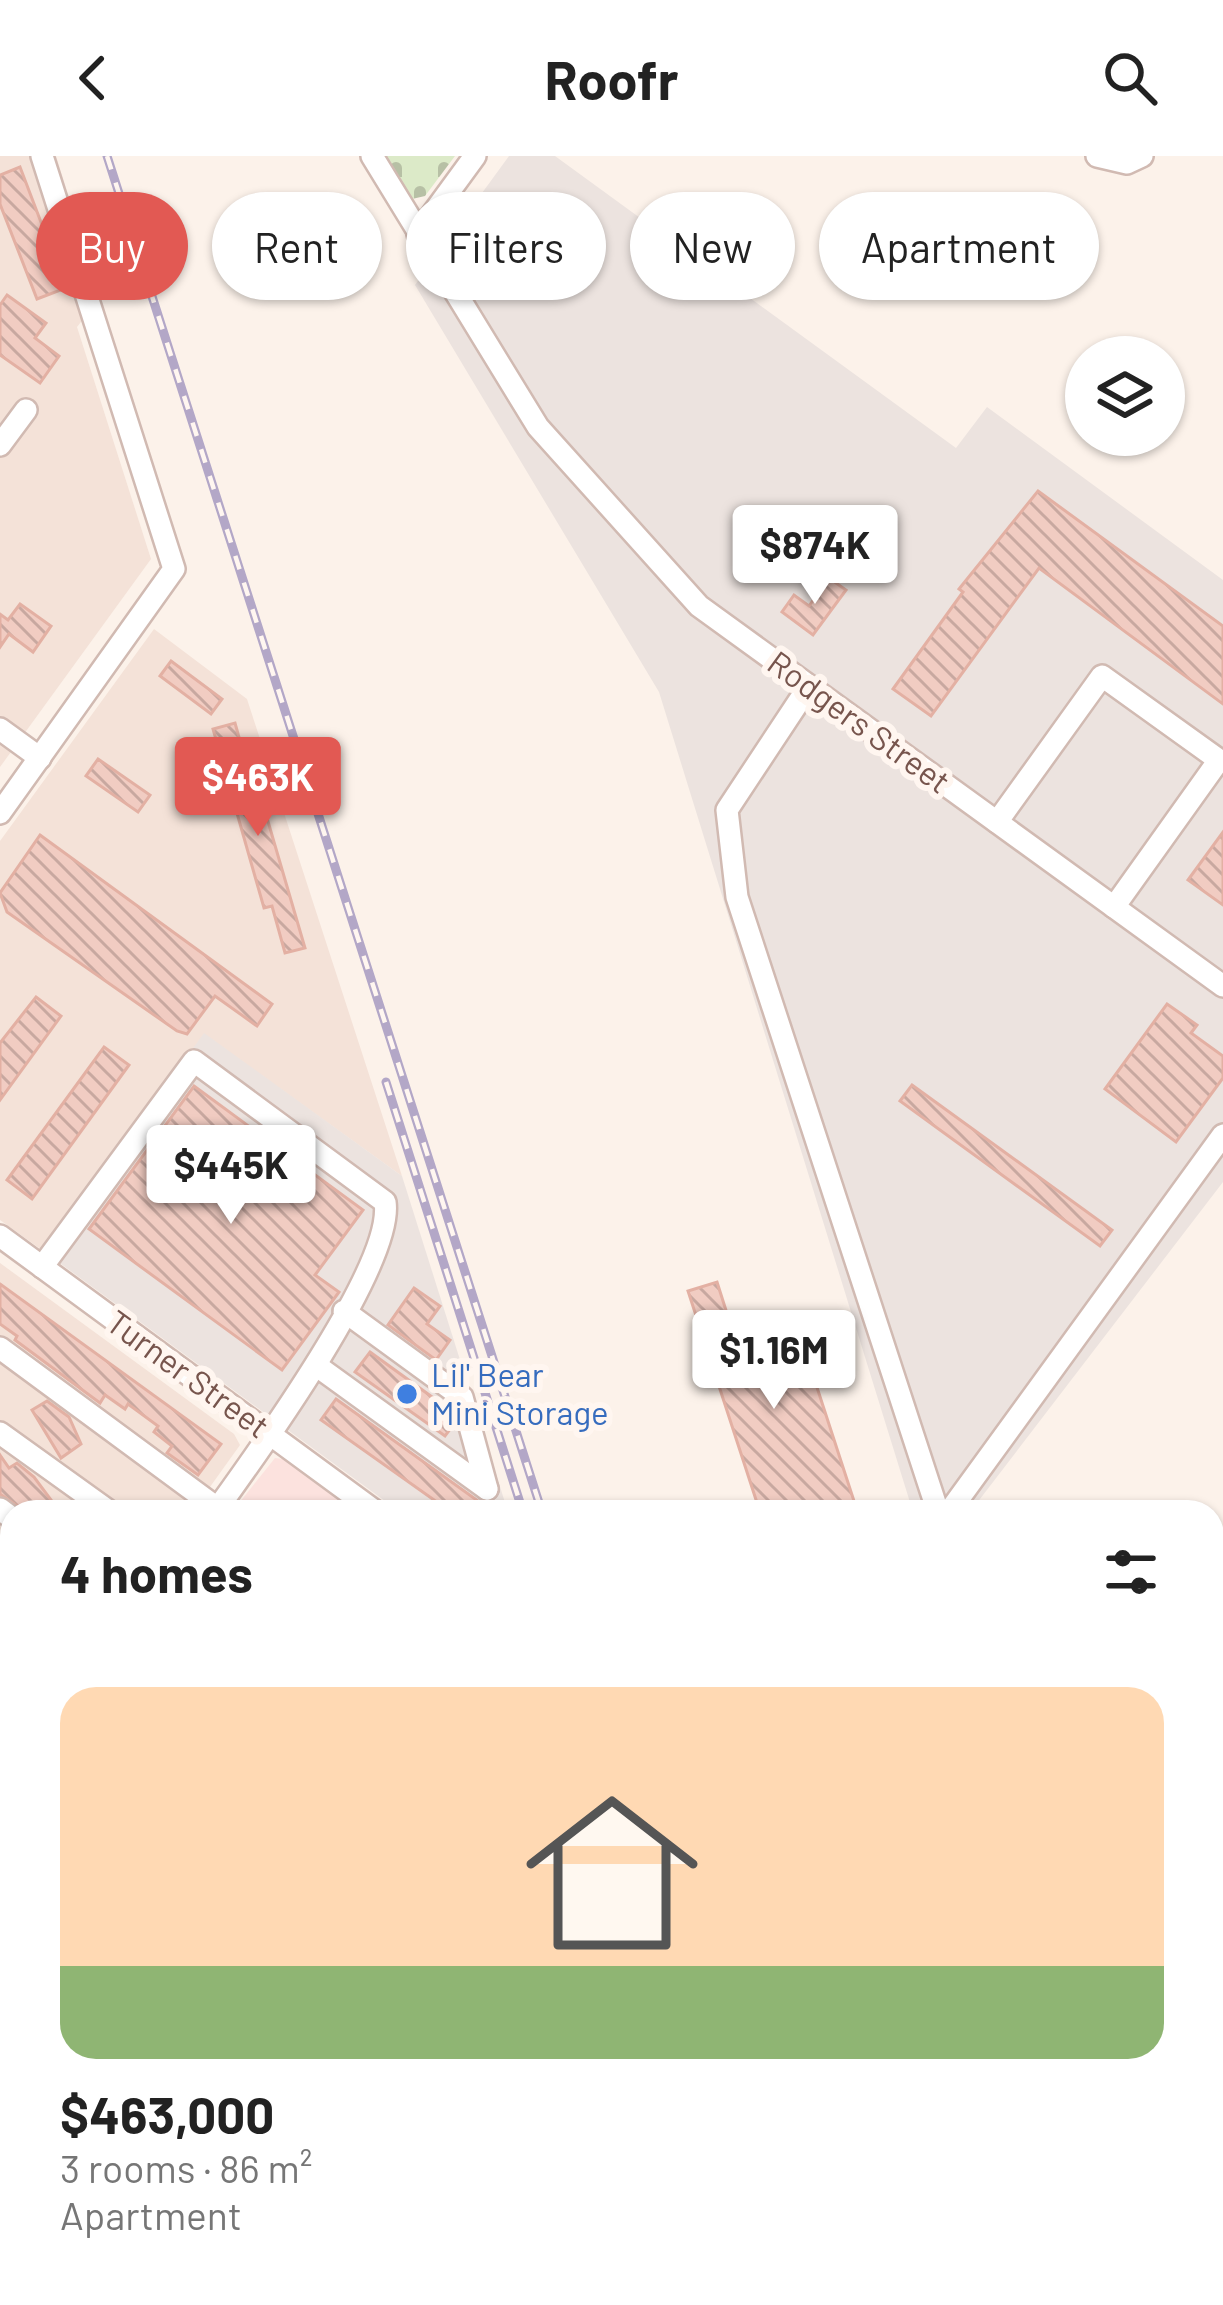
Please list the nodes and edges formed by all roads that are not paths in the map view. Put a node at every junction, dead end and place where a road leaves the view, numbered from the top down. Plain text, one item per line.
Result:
1 (42, 156) edge
2 (372, 156) edge
3 (475, 156) edge
4 (1097, 156) edge
5 (1142, 156) edge
6 (449, 192) edge
7 (406, 214) edge
8 (459, 300) edge
9 (26, 410) dead end
10 (0, 445) edge
11 (809, 686) junction
12 (0, 729) edge
13 (40, 758) junction
14 (0, 813) edge
15 (997, 822) junction
16 (1114, 907) junction
17 (1223, 986) edge
18 (1223, 1135) edge
19 (0, 1236) edge
20 (42, 1267) junction
21 (344, 1310) junction
22 (0, 1348) edge
23 (317, 1366) junction
24 (0, 1433) edge
25 (271, 1436) junction
26 (93, 1500) edge
27 (203, 1500) edge
28 (223, 1500) edge
29 (359, 1500) edge
30 (934, 1500) edge
31 (958, 1500) edge

1 - 13 street
2 - 7 street, Rodgers Street
3 - 6 street
4 - 5 street
8 - 11 street, Rodgers Street
9 - 10 street
11 - 15 street, Rodgers Street
11 - 30 street
12 - 13 street
13 - 14 street
15 - 16 street, Rodgers Street
15 - 16 street
16 - 17 street, Rodgers Street
18 - 31 street
19 - 20 street, Turner Street
20 - 21 street
20 - 25 street, Turner Street
21 - 23 street
21 - 23 street
22 - 27 street
23 - 25 street
24 - 26 street
25 - 28 street
25 - 29 street, Turner Street

